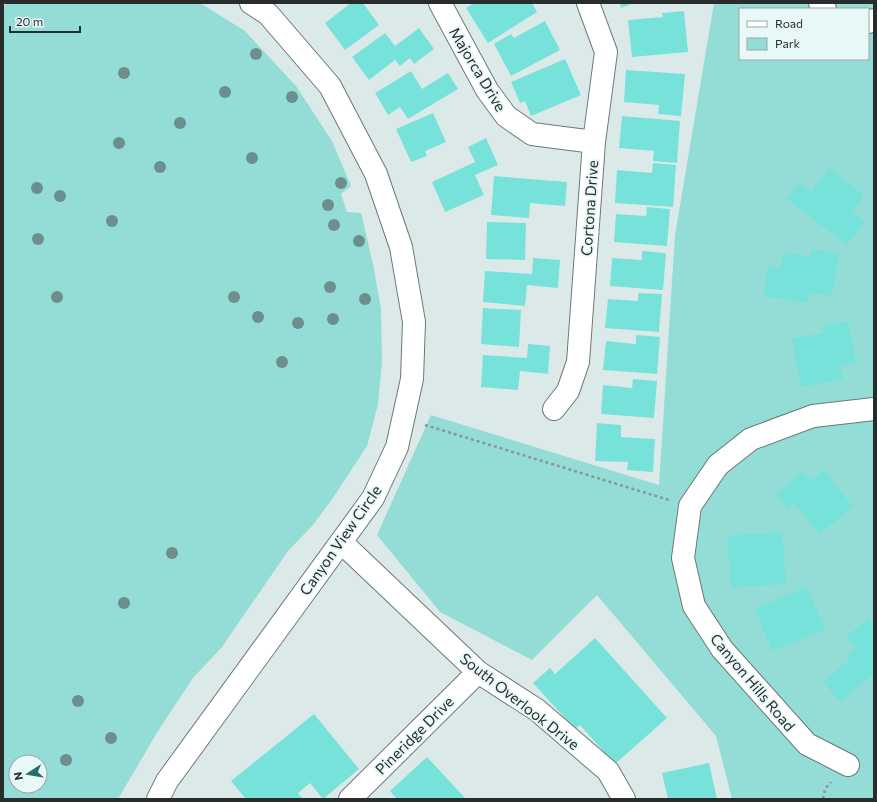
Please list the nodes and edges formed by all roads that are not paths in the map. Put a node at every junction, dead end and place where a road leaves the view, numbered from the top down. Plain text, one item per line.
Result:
1 (440, 3) edge
2 (588, 3) edge
3 (266, 7) edge
4 (594, 142) junction
5 (554, 409) dead end
6 (874, 409) edge
7 (341, 542) junction
8 (478, 672) junction
9 (848, 765) dead end
10 (158, 799) edge
11 (350, 799) edge
12 (624, 799) edge

1 - 4 street, Majorca Drive
2 - 4 street, Cortona Drive
3 - 7 street, Canyon View Circle
4 - 5 street, Cortona Drive
6 - 9 street, Canyon Hills Road
7 - 8 street, South Overlook Drive
7 - 10 street, Canyon View Circle
8 - 11 street, Pineridge Drive
8 - 12 street, South Overlook Drive

